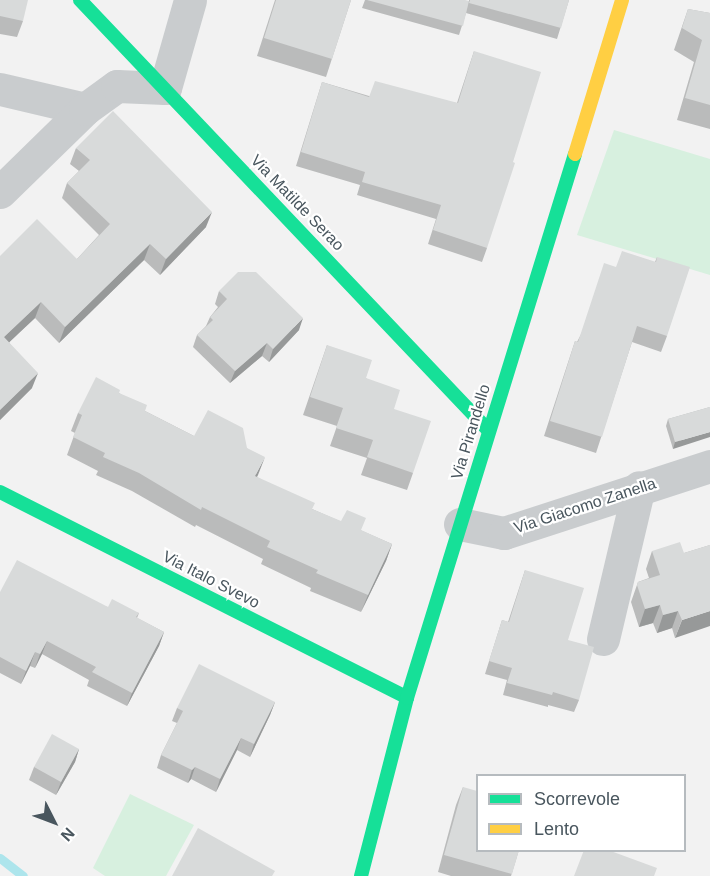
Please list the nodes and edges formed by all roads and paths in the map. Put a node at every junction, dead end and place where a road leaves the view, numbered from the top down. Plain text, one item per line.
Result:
1 (80, 0) edge
2 (190, 0) edge
3 (622, 0) edge
4 (165, 88) junction
5 (0, 89) edge
6 (85, 109) junction
7 (0, 192) edge
8 (488, 430) junction
9 (710, 466) edge
10 (639, 487) junction
11 (0, 492) edge
12 (460, 524) junction
13 (603, 639) dead end
14 (407, 698) junction
15 (361, 876) edge

1 - 4 street, Via Matilde Serao
2 - 4 street
3 - 8 street, Via Pirandello
4 - 6 street
4 - 8 street, Via Matilde Serao
5 - 6 street
6 - 7 street
8 - 12 street, Via Pirandello
9 - 10 street, Via Giacomo Zanella
10 - 12 street, Via Giacomo Zanella
10 - 13 street
11 - 14 street, Via Italo Svevo
12 - 14 street, Via Pirandello
14 - 15 street, Via Pirandello

